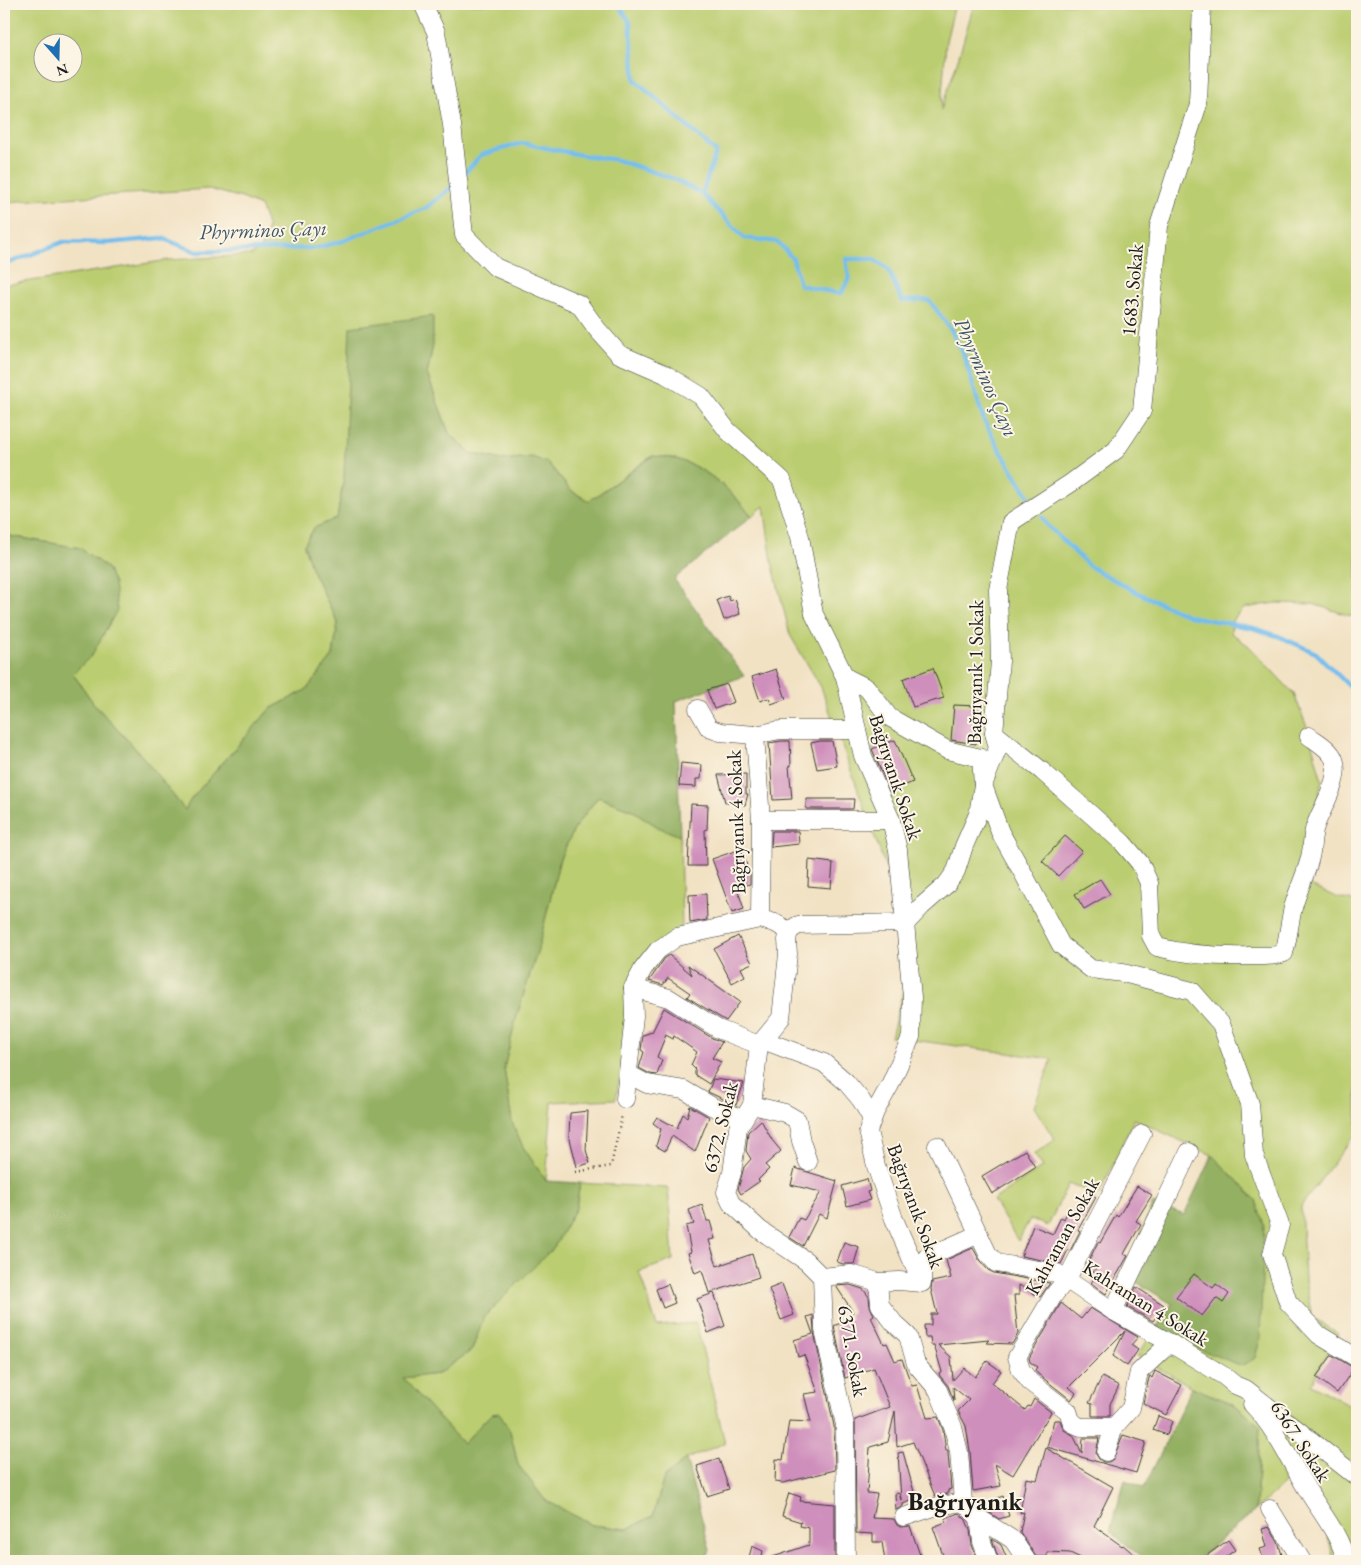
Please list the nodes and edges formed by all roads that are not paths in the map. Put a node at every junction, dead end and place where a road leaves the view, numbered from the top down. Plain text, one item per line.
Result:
1 (423, 4) edge
2 (1202, 4) edge
3 (1011, 522) joint
4 (845, 677) junction
5 (698, 709) dead end
6 (856, 730) junction
7 (994, 733) junction
8 (755, 735) junction
9 (1309, 736) dead end
10 (983, 785) junction
11 (762, 820) junction
12 (890, 820) junction
13 (760, 919) junction
14 (906, 923) junction
15 (789, 930) junction
16 (633, 988) junction
17 (761, 1042) junction
18 (628, 1074) junction
19 (625, 1099) road end
20 (748, 1112) junction
21 (872, 1119) junction
22 (1142, 1134) dead end
23 (937, 1146) dead end
24 (1189, 1152) dead end
25 (808, 1162) dead end
26 (979, 1234) junction
27 (822, 1276) junction
28 (1066, 1279) junction
29 (878, 1282) junction
30 (922, 1283) junction
31 (1113, 1311) junction
32 (1170, 1343) junction
33 (1357, 1358) edge
34 (1224, 1376) junction
35 (1114, 1427) junction
36 (1106, 1452) dead end
37 (1357, 1476) edge
38 (963, 1502) junction
39 (1270, 1509) dead end
40 (904, 1517) dead end
41 (979, 1518) junction
42 (846, 1561) edge
43 (989, 1561) edge
44 (1027, 1561) edge
45 (1302, 1561) edge
46 (1346, 1561) edge

1 - 4 street, Bağrıyanık Sokak
2 - 3 street, 1683. Sokak
3 - 7 street, Bağrıyanık 1 Sokak
4 - 6 street, Bağrıyanık Sokak
4 - 10 street
5 - 8 street
6 - 8 street, Bağrıyanık 4 Sokak
6 - 12 street, Bağrıyanık Sokak
7 - 9 street
7 - 10 street, Bağrıyanık 1 Sokak
8 - 11 street, Bağrıyanık 4 Sokak
10 - 14 street, Bağrıyanık 1 Sokak
10 - 33 street
11 - 12 street
11 - 13 street, Bağrıyanık 4 Sokak
12 - 14 street, Bağrıyanık Sokak
13 - 15 street
13 - 16 street
14 - 15 street
14 - 21 street, Bağrıyanık Sokak
15 - 17 street
16 - 17 street
16 - 18 street
17 - 20 street, 6372. Sokak
17 - 21 street
18 - 19 street
18 - 20 street
20 - 25 street
20 - 27 street, 6372. Sokak
21 - 30 street, Bağrıyanık Sokak
22 - 28 street, Kahraman Sokak
23 - 26 street
24 - 31 street
26 - 28 street, Kahraman 4 Sokak
26 - 30 street
27 - 29 street, Bağrıyanık Sokak
27 - 42 street, 6371. Sokak
28 - 31 street, Kahraman 4 Sokak
28 - 35 street, Kahraman Sokak
29 - 30 street, Bağrıyanık Sokak
29 - 38 street
31 - 32 street, Kahraman 4 Sokak
32 - 34 street, Kahraman 4 Sokak
32 - 35 street
34 - 37 street, Kahraman 4 Sokak
34 - 46 street, 6367. Sokak
35 - 36 street
38 - 40 street
38 - 41 street
39 - 45 street
41 - 43 street
41 - 44 street

